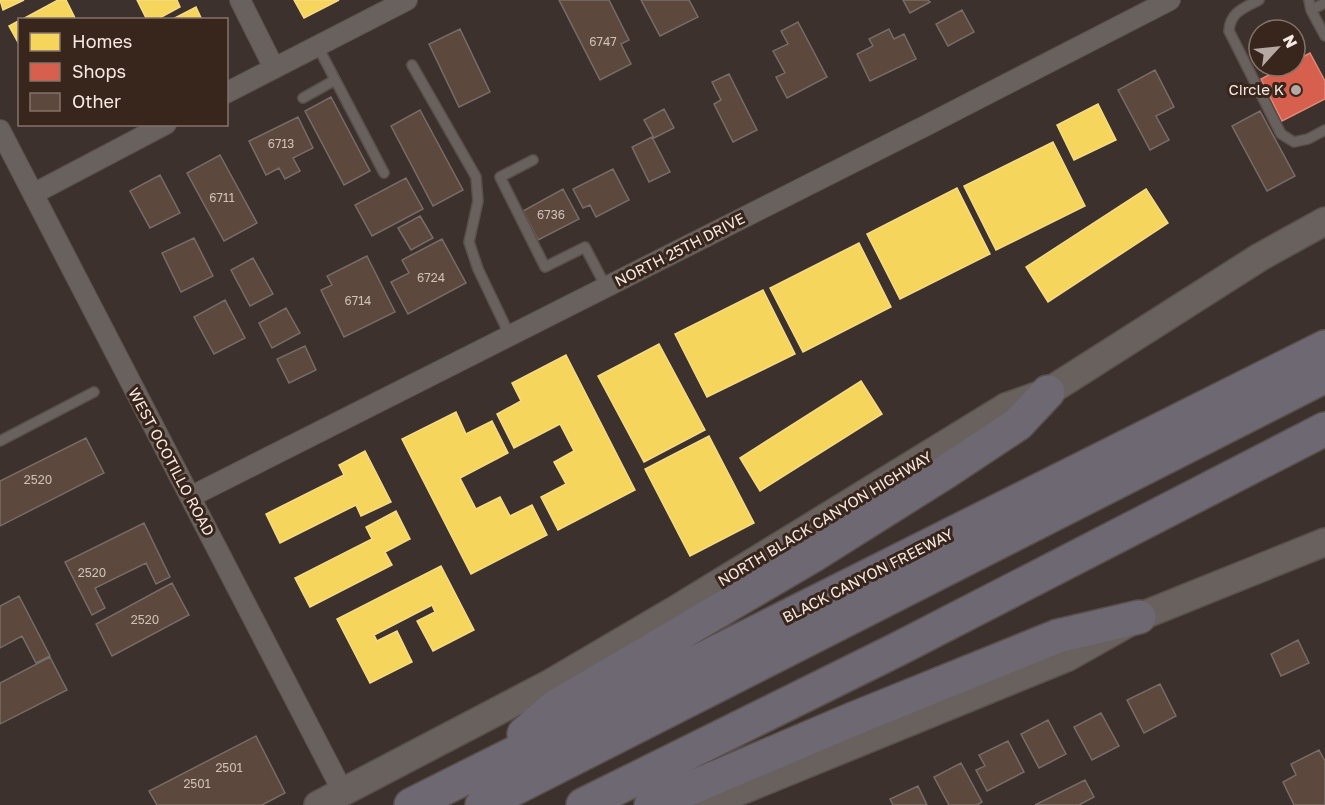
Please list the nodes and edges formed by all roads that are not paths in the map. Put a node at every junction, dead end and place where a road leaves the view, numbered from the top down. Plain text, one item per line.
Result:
1 (240, 0) edge
2 (1170, 0) edge
3 (1259, 0) edge
4 (1309, 0) edge
5 (400, 2) edge
6 (1325, 3) edge
7 (1311, 10) junction
8 (1325, 36) edge
9 (317, 45) junction
10 (412, 65) dead end
11 (274, 68) junction
12 (335, 80) junction
13 (228, 92) edge
14 (303, 98) dead end
15 (162, 126) edge
16 (0, 130) edge
17 (1325, 130) edge
18 (533, 160) dead end
19 (384, 174) dead end
20 (33, 194) junction
21 (1321, 224) edge
22 (606, 287) junction
23 (510, 336) junction
24 (1325, 348) edge
25 (1325, 376) edge
26 (94, 392) dead end
27 (1048, 392) junction
28 (1325, 400) edge
29 (1325, 429) edge
30 (0, 441) edge
31 (190, 497) junction
32 (1325, 542) edge
33 (1139, 617) junction
34 (487, 766) junction
35 (344, 792) junction
36 (734, 800) edge
37 (318, 805) edge
38 (411, 805) edge
39 (482, 805) edge
40 (526, 805) edge
41 (583, 805) edge
42 (651, 805) edge
43 (706, 805) edge

1 - 11 street
2 - 22 street, NORTH 25TH DRIVE
3 - 17 lane
4 - 7 lane
5 - 9 street
6 - 7 lane
7 - 8 lane
9 - 11 street
9 - 12 lane
10 - 23 lane
11 - 13 street
12 - 14 lane
12 - 19 lane
15 - 20 street
16 - 20 street, WEST OCOTILLO ROAD
18 - 22 lane
20 - 31 street, WEST OCOTILLO ROAD
21 - 27 main road, NORTH BLACK CANYON HIGHWAY
22 - 23 street, NORTH 25TH DRIVE
23 - 31 street, NORTH 25TH DRIVE
24 - 34 highway, BLACK CANYON FREEWAY
25 - 39 highway
26 - 30 lane
27 - 34 highway
27 - 35 main road, NORTH BLACK CANYON HIGHWAY
28 - 40 highway
29 - 41 highway
31 - 35 street, WEST OCOTILLO ROAD
32 - 33 main road
33 - 36 main road
33 - 42 highway
34 - 38 highway, BLACK CANYON FREEWAY
35 - 37 main road, NORTH BLACK CANYON HIGHWAY
36 - 43 main road

